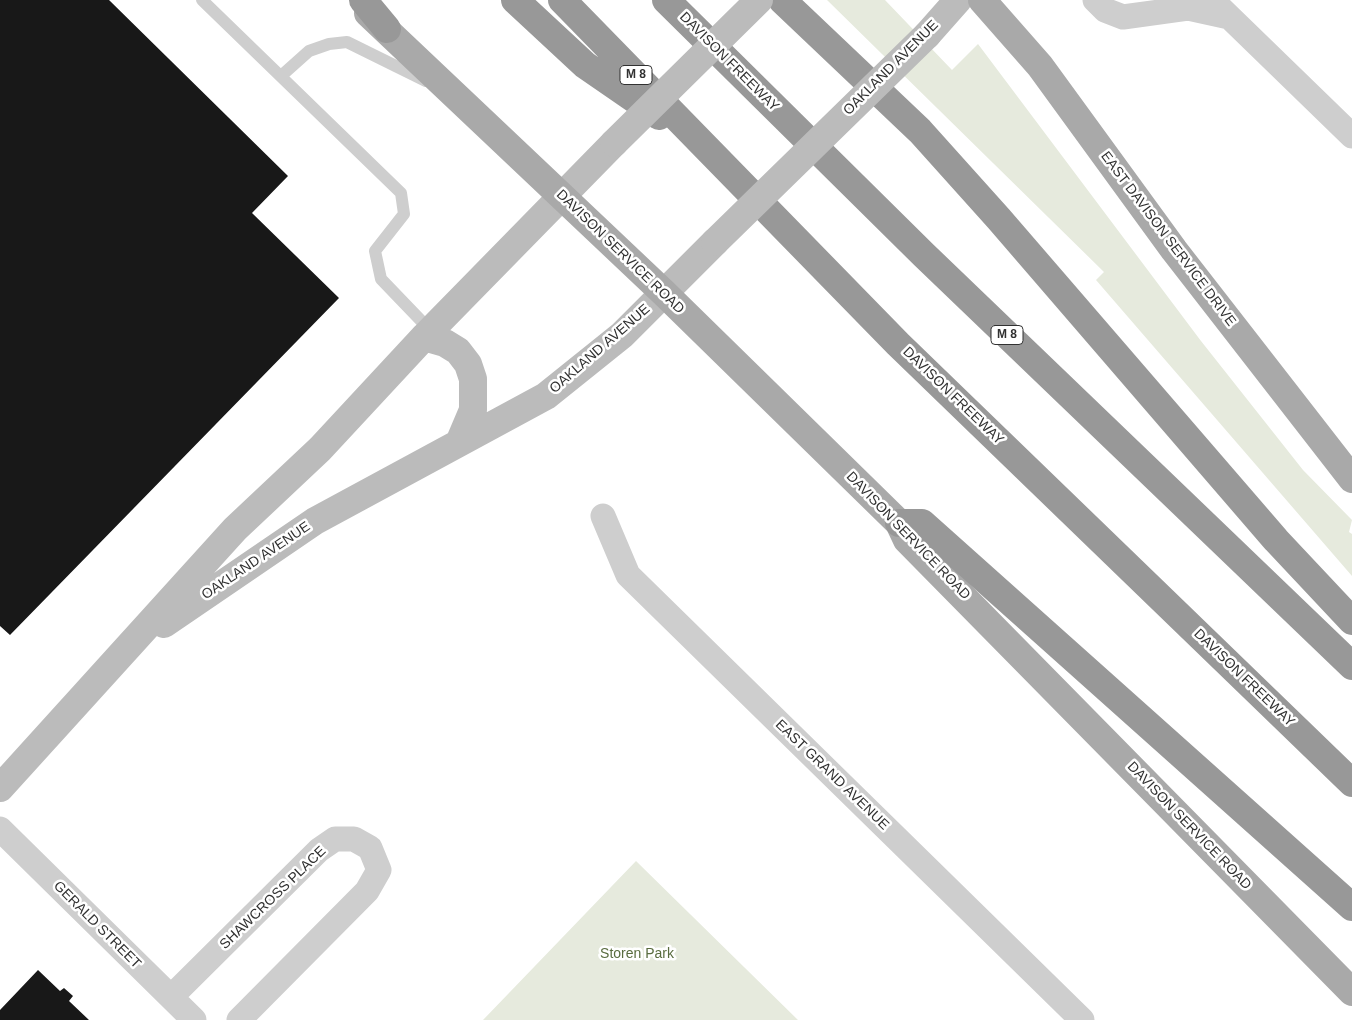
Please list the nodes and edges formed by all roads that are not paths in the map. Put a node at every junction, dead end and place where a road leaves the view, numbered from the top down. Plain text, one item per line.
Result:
1 (202, 0) edge
2 (354, 0) edge
3 (363, 0) edge
4 (515, 0) edge
5 (562, 0) edge
6 (666, 0) edge
7 (759, 0) edge
8 (782, 0) edge
9 (958, 0) edge
10 (982, 0) edge
11 (1095, 0) edge
12 (1221, 8) edge
13 (387, 30) junction
14 (281, 76) junction
15 (456, 96) junction
16 (1352, 136) edge
17 (709, 150) junction
18 (561, 196) junction
19 (664, 293) junction
20 (427, 334) junction
21 (459, 443) junction
22 (1352, 479) edge
23 (603, 516) dead end
24 (899, 523) junction
25 (1352, 621) edge
26 (128, 648) junction
27 (1352, 666) edge
28 (1352, 783) edge
29 (0, 788) edge
30 (0, 829) edge
31 (1352, 907) edge
32 (1352, 992) edge
33 (171, 997) junction
34 (194, 1020) edge
35 (239, 1020) edge
36 (1082, 1020) edge

1 - 14 lane
2 - 13 main road
3 - 13 highway
4 - 17 highway
5 - 17 highway, DAVISON FREEWAY / M 8
6 - 27 highway, DAVISON FREEWAY / M 8
7 - 18 street, OAKLAND AVENUE, bridge
8 - 25 highway
9 - 19 street, OAKLAND AVENUE, bridge
10 - 22 main road, EAST DAVISON SERVICE DRIVE
11 - 12 street
12 - 16 street
13 - 15 main road, DAVISON SERVICE ROAD
14 - 15 lane
14 - 20 lane
15 - 18 main road, DAVISON SERVICE ROAD
17 - 28 highway, DAVISON FREEWAY / M 8
18 - 19 main road, DAVISON SERVICE ROAD
18 - 20 street, OAKLAND AVENUE
19 - 21 street, OAKLAND AVENUE
19 - 24 main road, DAVISON SERVICE ROAD
20 - 21 street
20 - 26 street, OAKLAND AVENUE
21 - 26 street, OAKLAND AVENUE
23 - 36 street, EAST GRAND AVENUE
24 - 31 highway
24 - 32 main road, DAVISON SERVICE ROAD
26 - 29 street, OAKLAND AVENUE
30 - 33 street, GERALD STREET
33 - 34 street, GERALD STREET
33 - 35 street, SHAWCROSS PLACE

